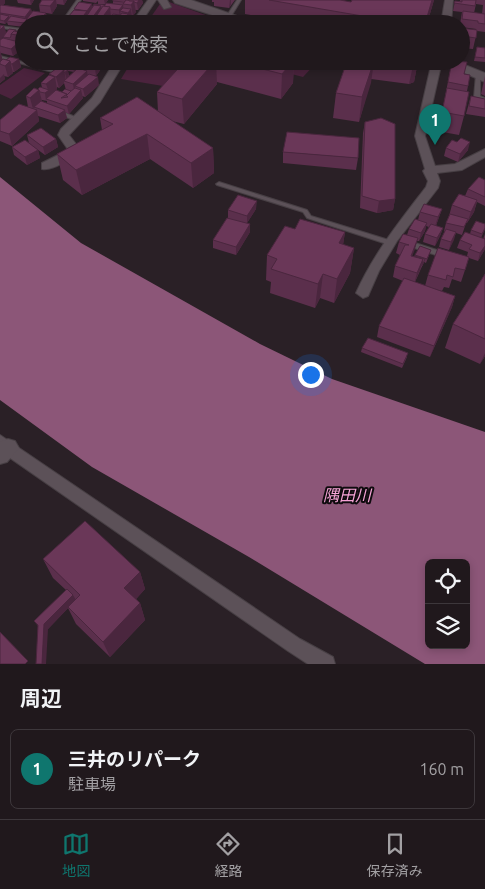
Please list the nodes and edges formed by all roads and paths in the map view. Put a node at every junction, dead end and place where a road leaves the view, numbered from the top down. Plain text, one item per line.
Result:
1 (152, 0) edge
2 (179, 0) edge
3 (238, 0) edge
4 (449, 0) edge
5 (78, 2) edge
6 (85, 4) edge
7 (69, 15) edge
8 (141, 15) edge
9 (222, 15) edge
10 (229, 15) edge
11 (447, 15) edge
12 (0, 27) edge
13 (15, 29) edge
14 (0, 57) edge
15 (11, 60) junction
16 (15, 61) edge
17 (5, 64) edge
18 (51, 70) edge
19 (114, 70) edge
20 (435, 70) edge
21 (466, 70) edge
22 (68, 75) edge
23 (482, 76) edge
24 (485, 100) edge
25 (52, 111) edge
26 (71, 117) dead end
27 (485, 152) edge
28 (46, 166) dead end
29 (429, 171) junction
30 (219, 184) dead end
31 (391, 241) junction
32 (441, 254) edge
33 (363, 293) dead end
34 (3, 448) edge
35 (326, 664) edge

1 - 8 street
2 - 9 street
3 - 10 lane
4 - 11 street
5 - 6 lane
5 - 7 lane
12 - 13 lane
14 - 15 lane
15 - 16 lane
15 - 17 lane
18 - 22 lane
19 - 28 street
20 - 29 street
21 - 23 street
23 - 24 lane
25 - 26 lane
27 - 29 street
29 - 31 street
30 - 31 lane
31 - 32 lane
31 - 33 street
34 - 35 street

